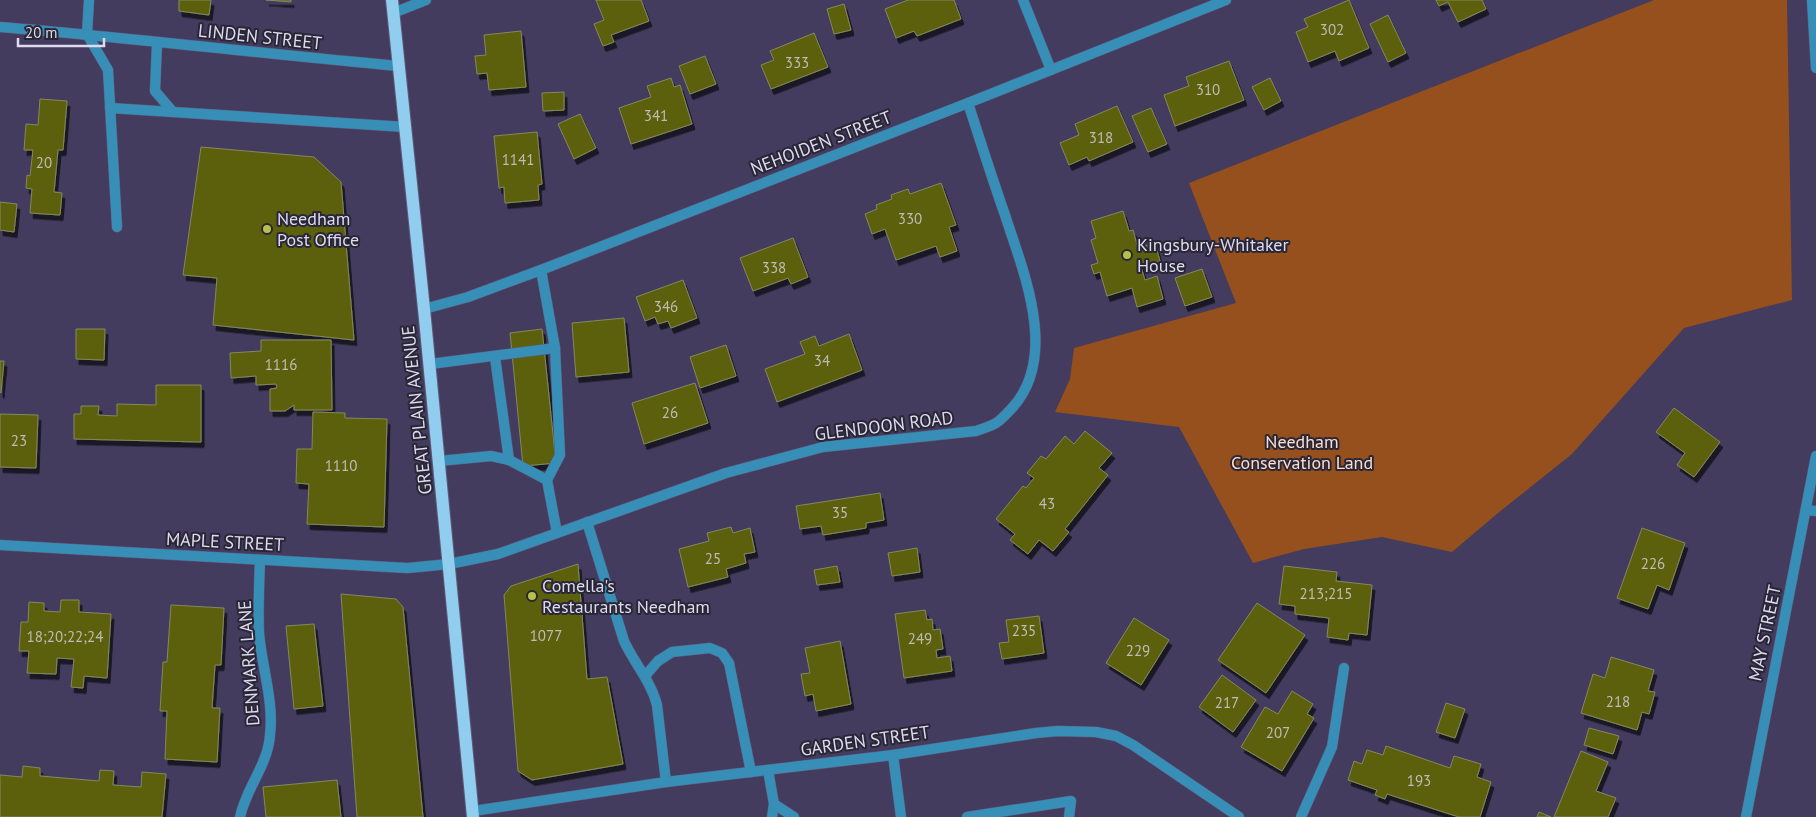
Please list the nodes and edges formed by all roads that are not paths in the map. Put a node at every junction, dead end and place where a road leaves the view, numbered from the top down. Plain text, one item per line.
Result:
1 (89, 0) edge
2 (392, 0) edge
3 (426, 0) edge
4 (1023, 0) edge
5 (1226, 0) edge
6 (1812, 0) edge
7 (393, 13) junction
8 (0, 27) edge
9 (87, 34) junction
10 (157, 43) junction
11 (398, 66) junction
12 (1816, 68) edge
13 (1051, 70) junction
14 (968, 103) junction
15 (110, 108) junction
16 (173, 112) junction
17 (404, 126) junction
18 (117, 227) dead end
19 (540, 270) junction
20 (424, 309) junction
21 (555, 348) junction
22 (495, 356) junction
23 (430, 364) junction
24 (1816, 456) edge
25 (509, 460) junction
26 (440, 461) junction
27 (546, 480) junction
28 (1811, 511) edge
29 (586, 522) junction
30 (556, 533) junction
31 (0, 545) edge
32 (260, 561) junction
33 (449, 564) junction
34 (1344, 668) dead end
35 (645, 676) junction
36 (893, 755) junction
37 (768, 770) junction
38 (751, 772) junction
39 (666, 782) junction
40 (774, 804) junction
41 (473, 814) edge
42 (240, 817) edge
43 (772, 817) edge
44 (794, 817) edge
45 (901, 817) edge
46 (967, 817) edge
47 (1069, 817) edge
48 (1239, 817) edge
49 (1301, 817) edge
50 (1746, 817) edge

1 - 9 street
2 - 7 main road, GREAT PLAIN AVENUE
3 - 7 street
4 - 13 street
5 - 13 street, NEHOIDEN STREET
6 - 12 street
7 - 11 main road, GREAT PLAIN AVENUE
8 - 9 street, LINDEN STREET
9 - 10 street, LINDEN STREET
9 - 15 street
10 - 11 street, LINDEN STREET
10 - 16 street
11 - 17 main road, GREAT PLAIN AVENUE
13 - 14 street, NEHOIDEN STREET
14 - 19 street, NEHOIDEN STREET
14 - 29 street, GLENDOON ROAD
15 - 16 street
15 - 18 street
16 - 17 street
17 - 20 main road, GREAT PLAIN AVENUE
19 - 20 street, NEHOIDEN STREET
19 - 21 street
20 - 23 main road, GREAT PLAIN AVENUE
21 - 22 street
21 - 27 street
22 - 23 street
22 - 25 street
23 - 26 main road, GREAT PLAIN AVENUE
24 - 28 street, MAY STREET
25 - 26 street
25 - 27 street
26 - 33 main road, GREAT PLAIN AVENUE
27 - 30 street
28 - 50 street, MAY STREET
29 - 30 street, GLENDOON ROAD
29 - 35 street
30 - 33 street, GLENDOON ROAD
31 - 32 street, MAPLE STREET
32 - 33 street, MAPLE STREET
32 - 42 street, DENMARK LANE
33 - 41 main road, GREAT PLAIN AVENUE
34 - 49 street
35 - 38 street
35 - 39 street
36 - 37 street, GARDEN STREET
36 - 45 street
36 - 48 street, GARDEN STREET
37 - 38 street, GARDEN STREET
37 - 40 street
38 - 39 street, GARDEN STREET
39 - 41 street, GARDEN STREET
40 - 43 street
40 - 44 street
46 - 47 street

